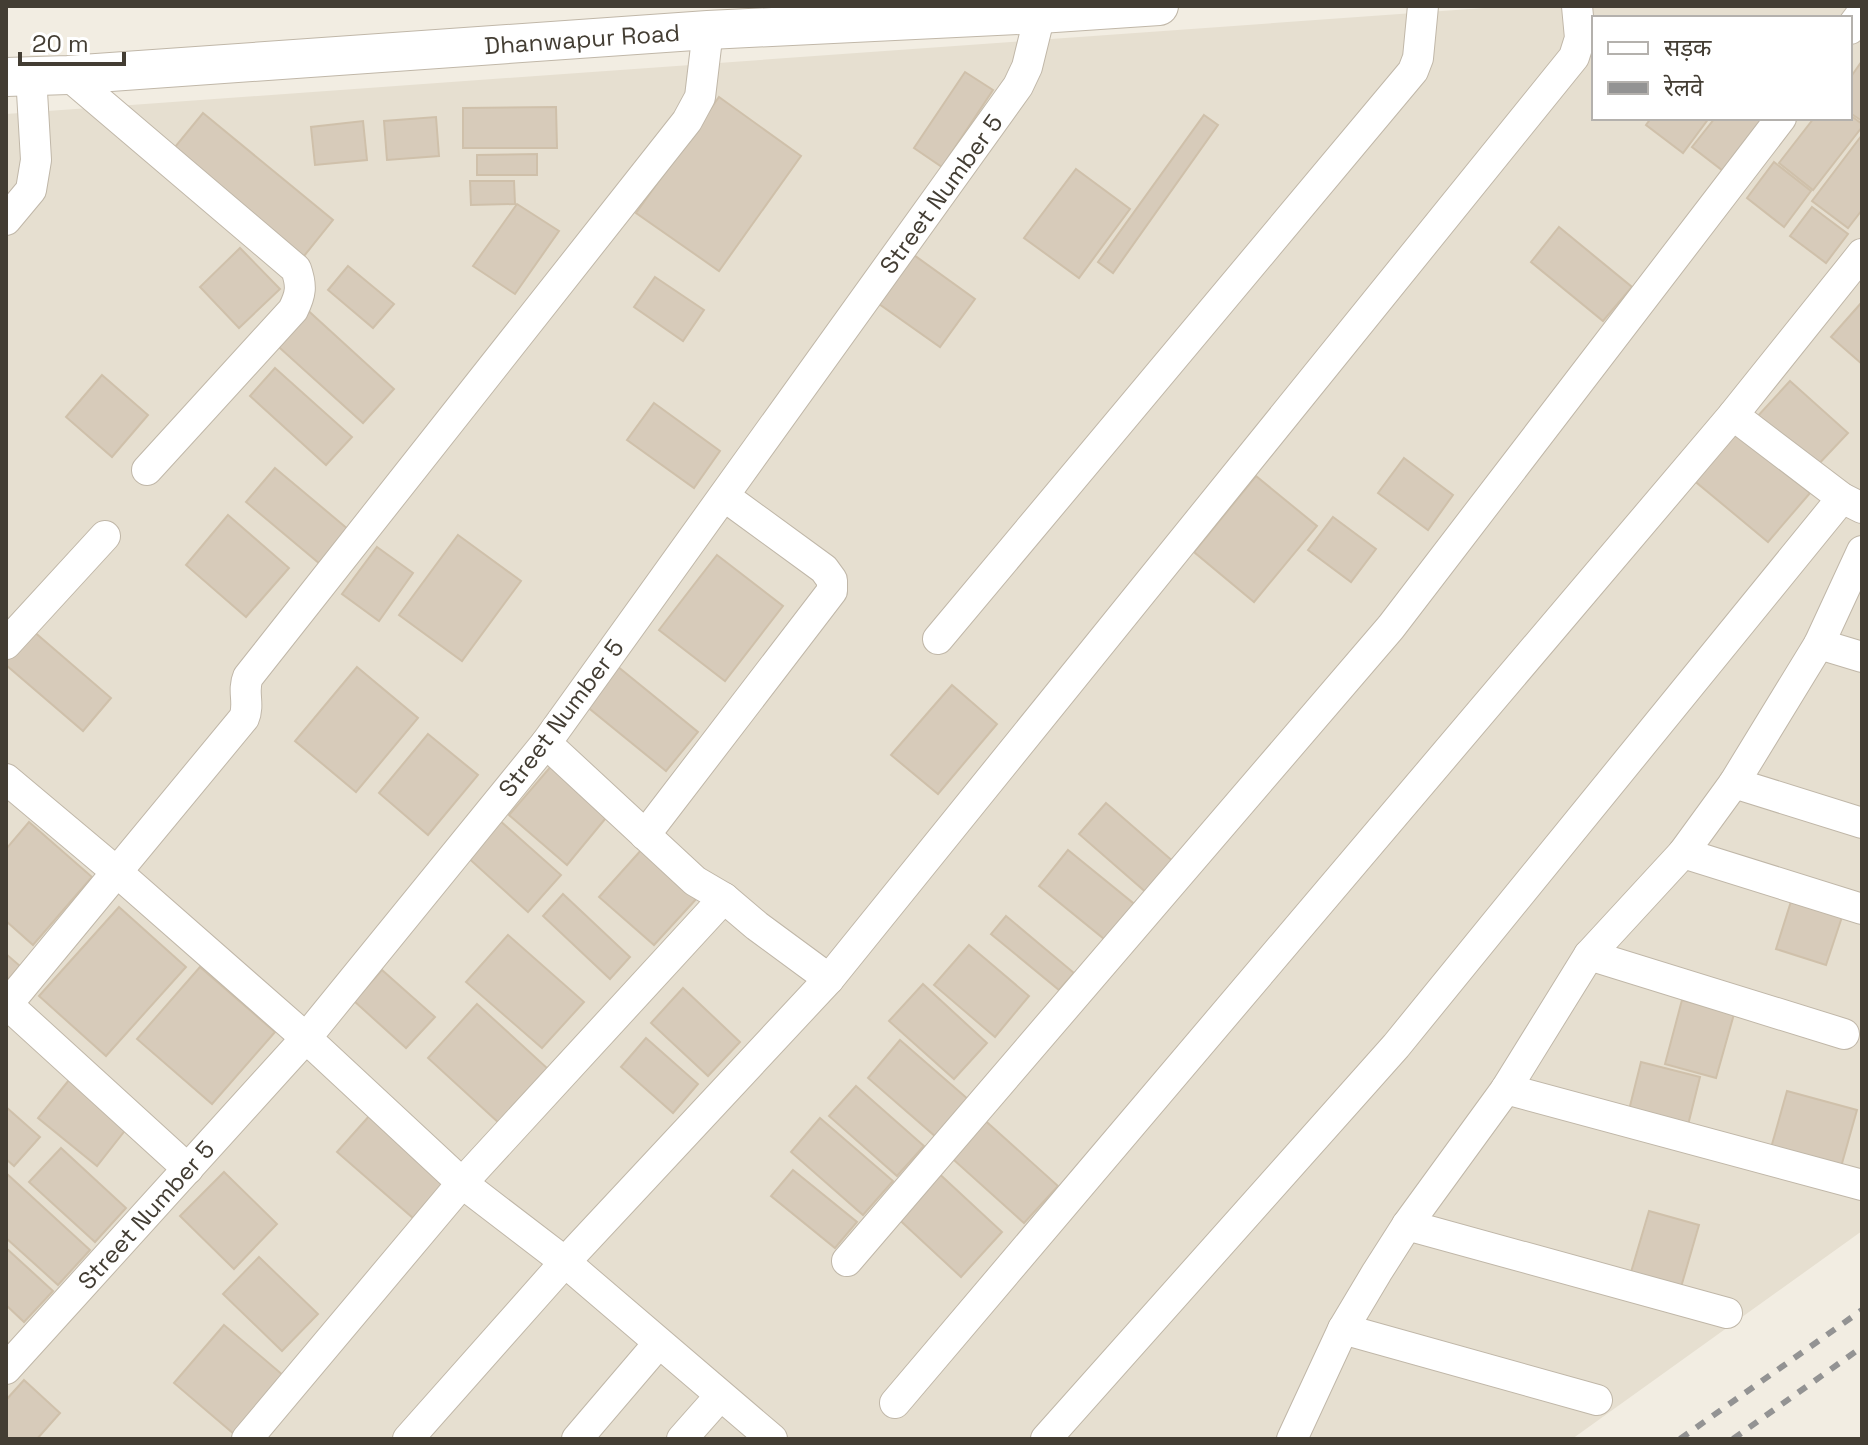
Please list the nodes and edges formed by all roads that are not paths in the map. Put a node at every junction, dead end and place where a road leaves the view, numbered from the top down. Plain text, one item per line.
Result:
1 (1159, 6) edge
2 (1423, 6) edge
3 (1577, 6) edge
4 (1040, 14) junction
5 (708, 30) junction
6 (68, 75) junction
7 (18, 76) edge
8 (1779, 120) edge
9 (6, 220) edge
10 (1862, 254) edge
11 (1733, 415) junction
12 (147, 470) dead end
13 (724, 496) junction
14 (1852, 503) edge
15 (105, 536) dead end
16 (1862, 551) edge
17 (938, 639) dead end
18 (6, 644) edge
19 (1819, 644) junction
20 (1862, 657) edge
21 (546, 743) junction
22 (6, 779) edge
23 (1734, 783) junction
24 (1862, 823) edge
25 (645, 835) junction
26 (1683, 853) junction
27 (118, 873) junction
28 (724, 898) junction
29 (1862, 909) edge
30 (1589, 955) junction
31 (829, 979) junction
32 (7, 1005) edge
33 (1844, 1034) dead end
34 (306, 1038) junction
35 (1506, 1089) junction
36 (188, 1169) junction
37 (462, 1183) junction
38 (1862, 1185) edge
39 (1407, 1225) junction
40 (847, 1261) dead end
41 (565, 1262) junction
42 (1727, 1313) dead end
43 (1343, 1329) junction
44 (658, 1344) junction
45 (6, 1369) edge
46 (720, 1396) junction
47 (1597, 1400) dead end
48 (895, 1403) dead end
49 (247, 1439) edge
50 (408, 1439) edge
51 (577, 1439) edge
52 (682, 1439) edge
53 (772, 1439) edge
54 (1046, 1439) edge
55 (1292, 1439) edge

1 - 4 street, Dhanwapur Road
2 - 17 street
3 - 31 street
4 - 5 street, Dhanwapur Road
4 - 13 street, Street Number 5
5 - 6 street, Dhanwapur Road
5 - 27 street
6 - 7 street, Dhanwapur Road
6 - 12 street
7 - 9 street
8 - 40 street
10 - 11 street
11 - 14 street
11 - 48 street
13 - 21 street, Street Number 5
13 - 25 street
14 - 54 street
15 - 18 street
16 - 19 street
19 - 20 street
19 - 23 street
21 - 25 street
21 - 34 street, Street Number 5
22 - 27 street
23 - 24 street
23 - 26 street
25 - 28 street
26 - 29 street
26 - 30 street
27 - 32 street
27 - 34 street
28 - 31 street
28 - 37 street
30 - 33 street
30 - 35 street
31 - 41 street
32 - 36 street
34 - 36 street, Street Number 5
34 - 37 street
35 - 38 street
35 - 39 street
36 - 45 street, Street Number 5
37 - 41 street
37 - 49 street
39 - 42 street
39 - 43 street
41 - 44 street
41 - 50 street
43 - 47 street
43 - 55 street
44 - 46 street
44 - 51 street
46 - 52 street
46 - 53 street

